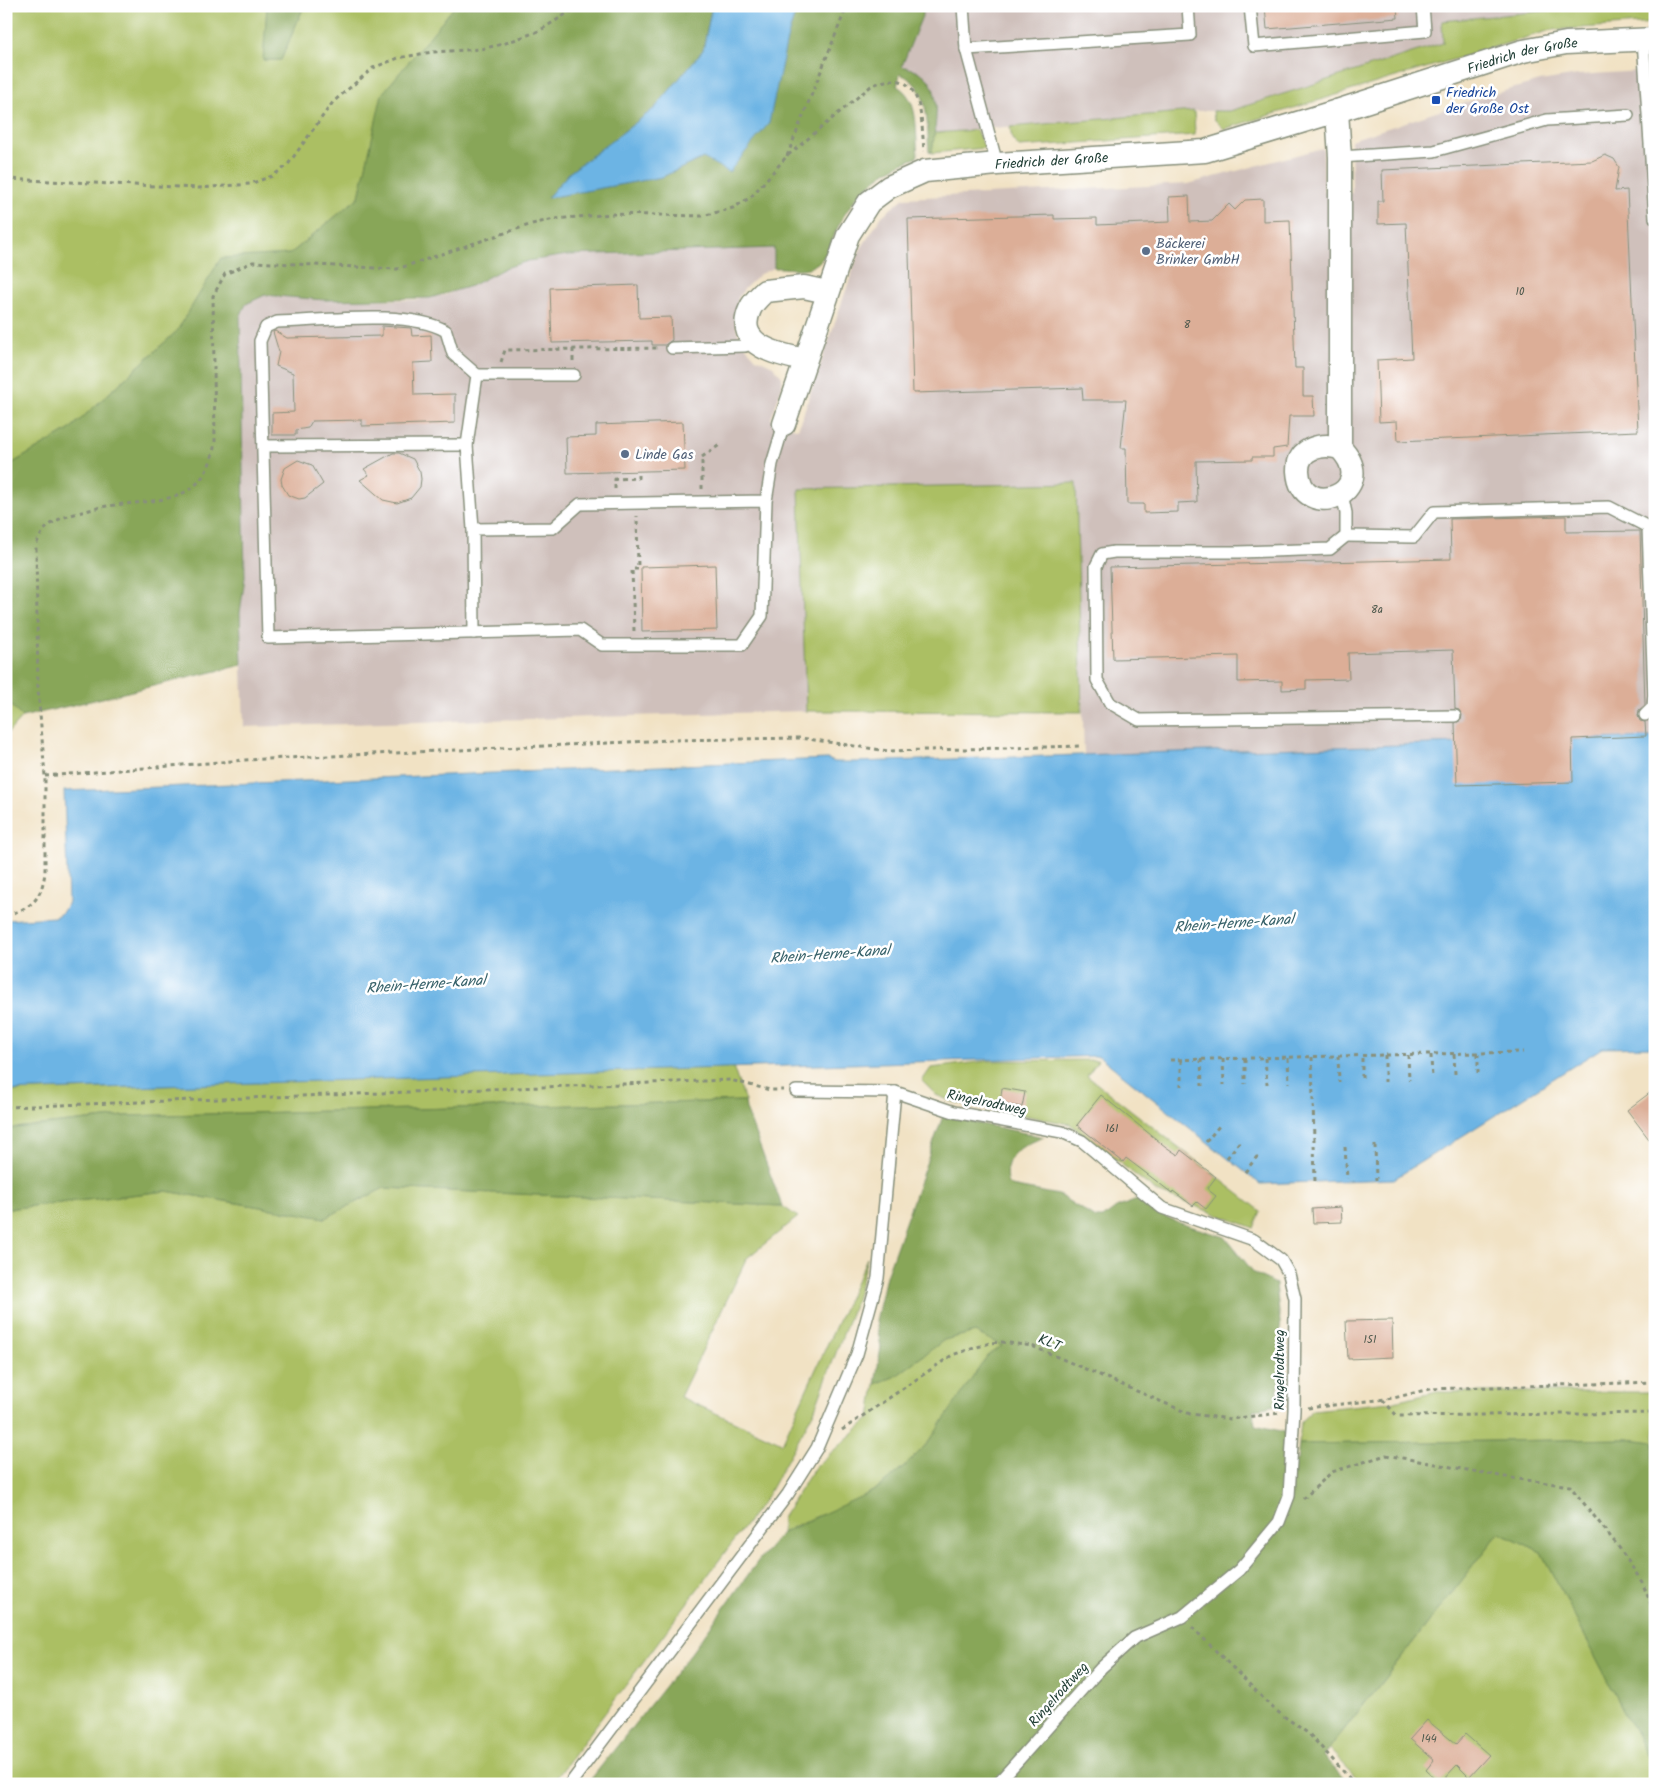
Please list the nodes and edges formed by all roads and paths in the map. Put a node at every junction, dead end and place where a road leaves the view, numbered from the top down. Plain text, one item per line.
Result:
1 (579, 6) edge
2 (847, 6) edge
3 (963, 6) edge
4 (1188, 6) edge
5 (1250, 6) edge
6 (1423, 6) edge
7 (1649, 40) edge
8 (966, 49) junction
9 (1337, 111) junction
10 (1628, 116) dead end
11 (786, 157) junction
12 (1340, 157) junction
13 (997, 164) junction
14 (1653, 165) edge
15 (925, 170) junction
16 (6, 179) edge
17 (1655, 218) edge
18 (827, 292) junction
19 (754, 342) junction
20 (672, 348) joint
21 (805, 360) junction
22 (477, 375) junction
23 (495, 375) junction
24 (574, 375) dead end
25 (784, 424) joint
26 (721, 444) dead end
27 (467, 445) junction
28 (263, 446) junction
29 (1340, 448) junction
30 (638, 472) dead end
31 (703, 474) dead end
32 (1342, 494) junction
33 (766, 501) junction
34 (615, 502) junction
35 (473, 529) junction
36 (1346, 536) junction
37 (474, 633) junction
38 (635, 645) junction
39 (1645, 715) dead end
40 (1455, 716) dead end
41 (1082, 746) dead end
42 (45, 776) junction
43 (6, 914) edge
44 (1523, 1052) dead end
45 (1454, 1054) junction
46 (1478, 1054) junction
47 (1385, 1055) junction
48 (1408, 1055) junction
49 (1431, 1055) junction
50 (1338, 1056) junction
51 (1312, 1057) junction
52 (1265, 1058) junction
53 (1288, 1058) junction
54 (1362, 1058) dead end
55 (1201, 1059) junction
56 (1223, 1059) junction
57 (1245, 1059) junction
58 (1170, 1060) dead end
59 (1181, 1060) junction
60 (1478, 1073) dead end
61 (1455, 1074) dead end
62 (1408, 1080) dead end
63 (1432, 1080) dead end
64 (1362, 1081) dead end
65 (1339, 1082) dead end
66 (1385, 1082) dead end
67 (1245, 1084) dead end
68 (1267, 1084) dead end
69 (1289, 1084) dead end
70 (1224, 1085) dead end
71 (1181, 1086) dead end
72 (1202, 1086) dead end
73 (796, 1091) joint
74 (895, 1092) junction
75 (6, 1107) edge
76 (1220, 1125) dead end
77 (1241, 1140) dead end
78 (1206, 1142) dead end
79 (1375, 1145) dead end
80 (1345, 1147) dead end
81 (1259, 1154) dead end
82 (1227, 1158) dead end
83 (1245, 1172) dead end
84 (1347, 1179) dead end
85 (1376, 1180) dead end
86 (1315, 1183) dead end
87 (1655, 1382) edge
88 (1383, 1400) junction
89 (1294, 1410) junction
90 (1655, 1413) edge
91 (817, 1448) junction
92 (1279, 1522) junction
93 (1655, 1614) edge
94 (1182, 1617) junction
95 (570, 1784) edge
96 (997, 1784) edge
97 (1355, 1784) edge

1 - 16 path
2 - 11 path
3 - 8 lane
4 - 8 lane
5 - 6 lane
7 - 9 street, Friedrich der Große
7 - 14 lane
8 - 13 lane
9 - 12 street
9 - 13 street, Friedrich der Große
10 - 12 lane
11 - 15 path
11 - 42 path
12 - 29 street
13 - 15 street, Friedrich der Große
14 - 17 lane
15 - 18 street, Friedrich der Große
18 - 19 street
18 - 21 street, Friedrich der Große
19 - 20 lane
19 - 21 street
20 - 23 path
21 - 25 street, Friedrich der Große
22 - 23 lane
22 - 27 lane
22 - 28 lane
23 - 24 lane
25 - 33 lane
26 - 31 path
27 - 28 lane
27 - 35 lane
28 - 37 lane
29 - 32 street
29 - 32 street
30 - 34 path
32 - 36 lane
33 - 34 lane
33 - 38 lane
34 - 35 lane
34 - 38 path
35 - 37 lane
36 - 39 lane
36 - 40 lane
37 - 38 lane
41 - 42 path
42 - 43 path
44 - 46 path
45 - 46 path
45 - 49 path
45 - 61 path
46 - 60 path
47 - 48 path
47 - 50 path
47 - 66 path
48 - 49 path
48 - 62 path
49 - 63 path
50 - 51 path
50 - 65 path
51 - 53 path
51 - 86 path
52 - 53 path
52 - 57 path
52 - 68 path
53 - 69 path
54 - 64 path
55 - 56 path
55 - 59 path
55 - 72 path
56 - 57 path
56 - 70 path
57 - 67 path
58 - 59 path
59 - 71 path
73 - 74 lane, Ringelrodtweg
73 - 75 path
74 - 89 lane, Ringelrodtweg
74 - 91 lane
76 - 78 path
77 - 82 path
79 - 85 path
80 - 84 path
81 - 83 path
87 - 88 path, KLT
88 - 89 path, KLT
88 - 90 path
89 - 91 path, KLT
89 - 92 lane, Ringelrodtweg
91 - 95 lane
92 - 93 path
92 - 94 lane, Ringelrodtweg
94 - 96 lane, Ringelrodtweg
94 - 97 path

